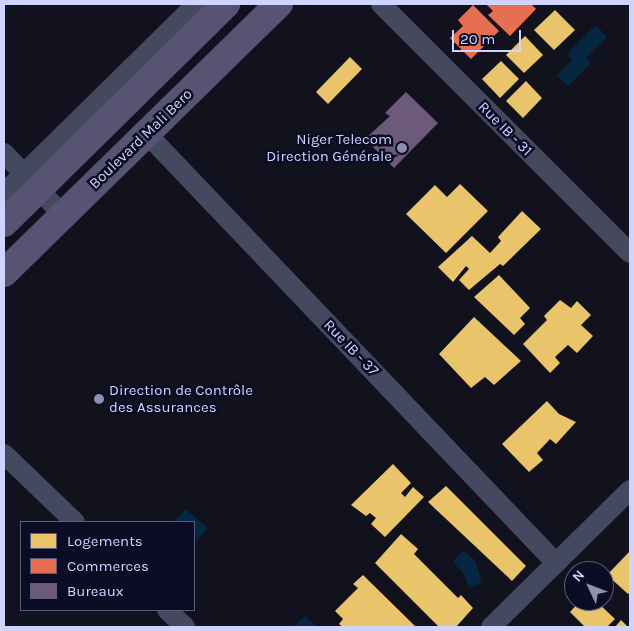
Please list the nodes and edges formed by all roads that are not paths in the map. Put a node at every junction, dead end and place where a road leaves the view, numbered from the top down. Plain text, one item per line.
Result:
1 (196, 4) edge
2 (226, 4) edge
3 (279, 4) edge
4 (381, 4) edge
5 (147, 134) junction
6 (4, 153) edge
7 (31, 181) junction
8 (4, 193) edge
9 (64, 215) junction
10 (4, 223) edge
11 (630, 254) edge
12 (4, 273) edge
13 (4, 454) edge
14 (630, 490) edge
15 (74, 521) edge
16 (556, 562) junction
17 (168, 611) edge
18 (185, 627) edge
19 (491, 627) edge

1 - 7 street
2 - 7 main road
3 - 5 main road, Boulevard Mali Bero
4 - 11 street, Rue IB - 31
5 - 9 main road, Boulevard Mali Bero
5 - 16 street, Rue IB - 37
6 - 7 street
7 - 8 street
7 - 9 street
7 - 10 main road
9 - 12 main road, Boulevard Mali Bero
13 - 15 street
14 - 16 street
16 - 19 street
17 - 18 street

